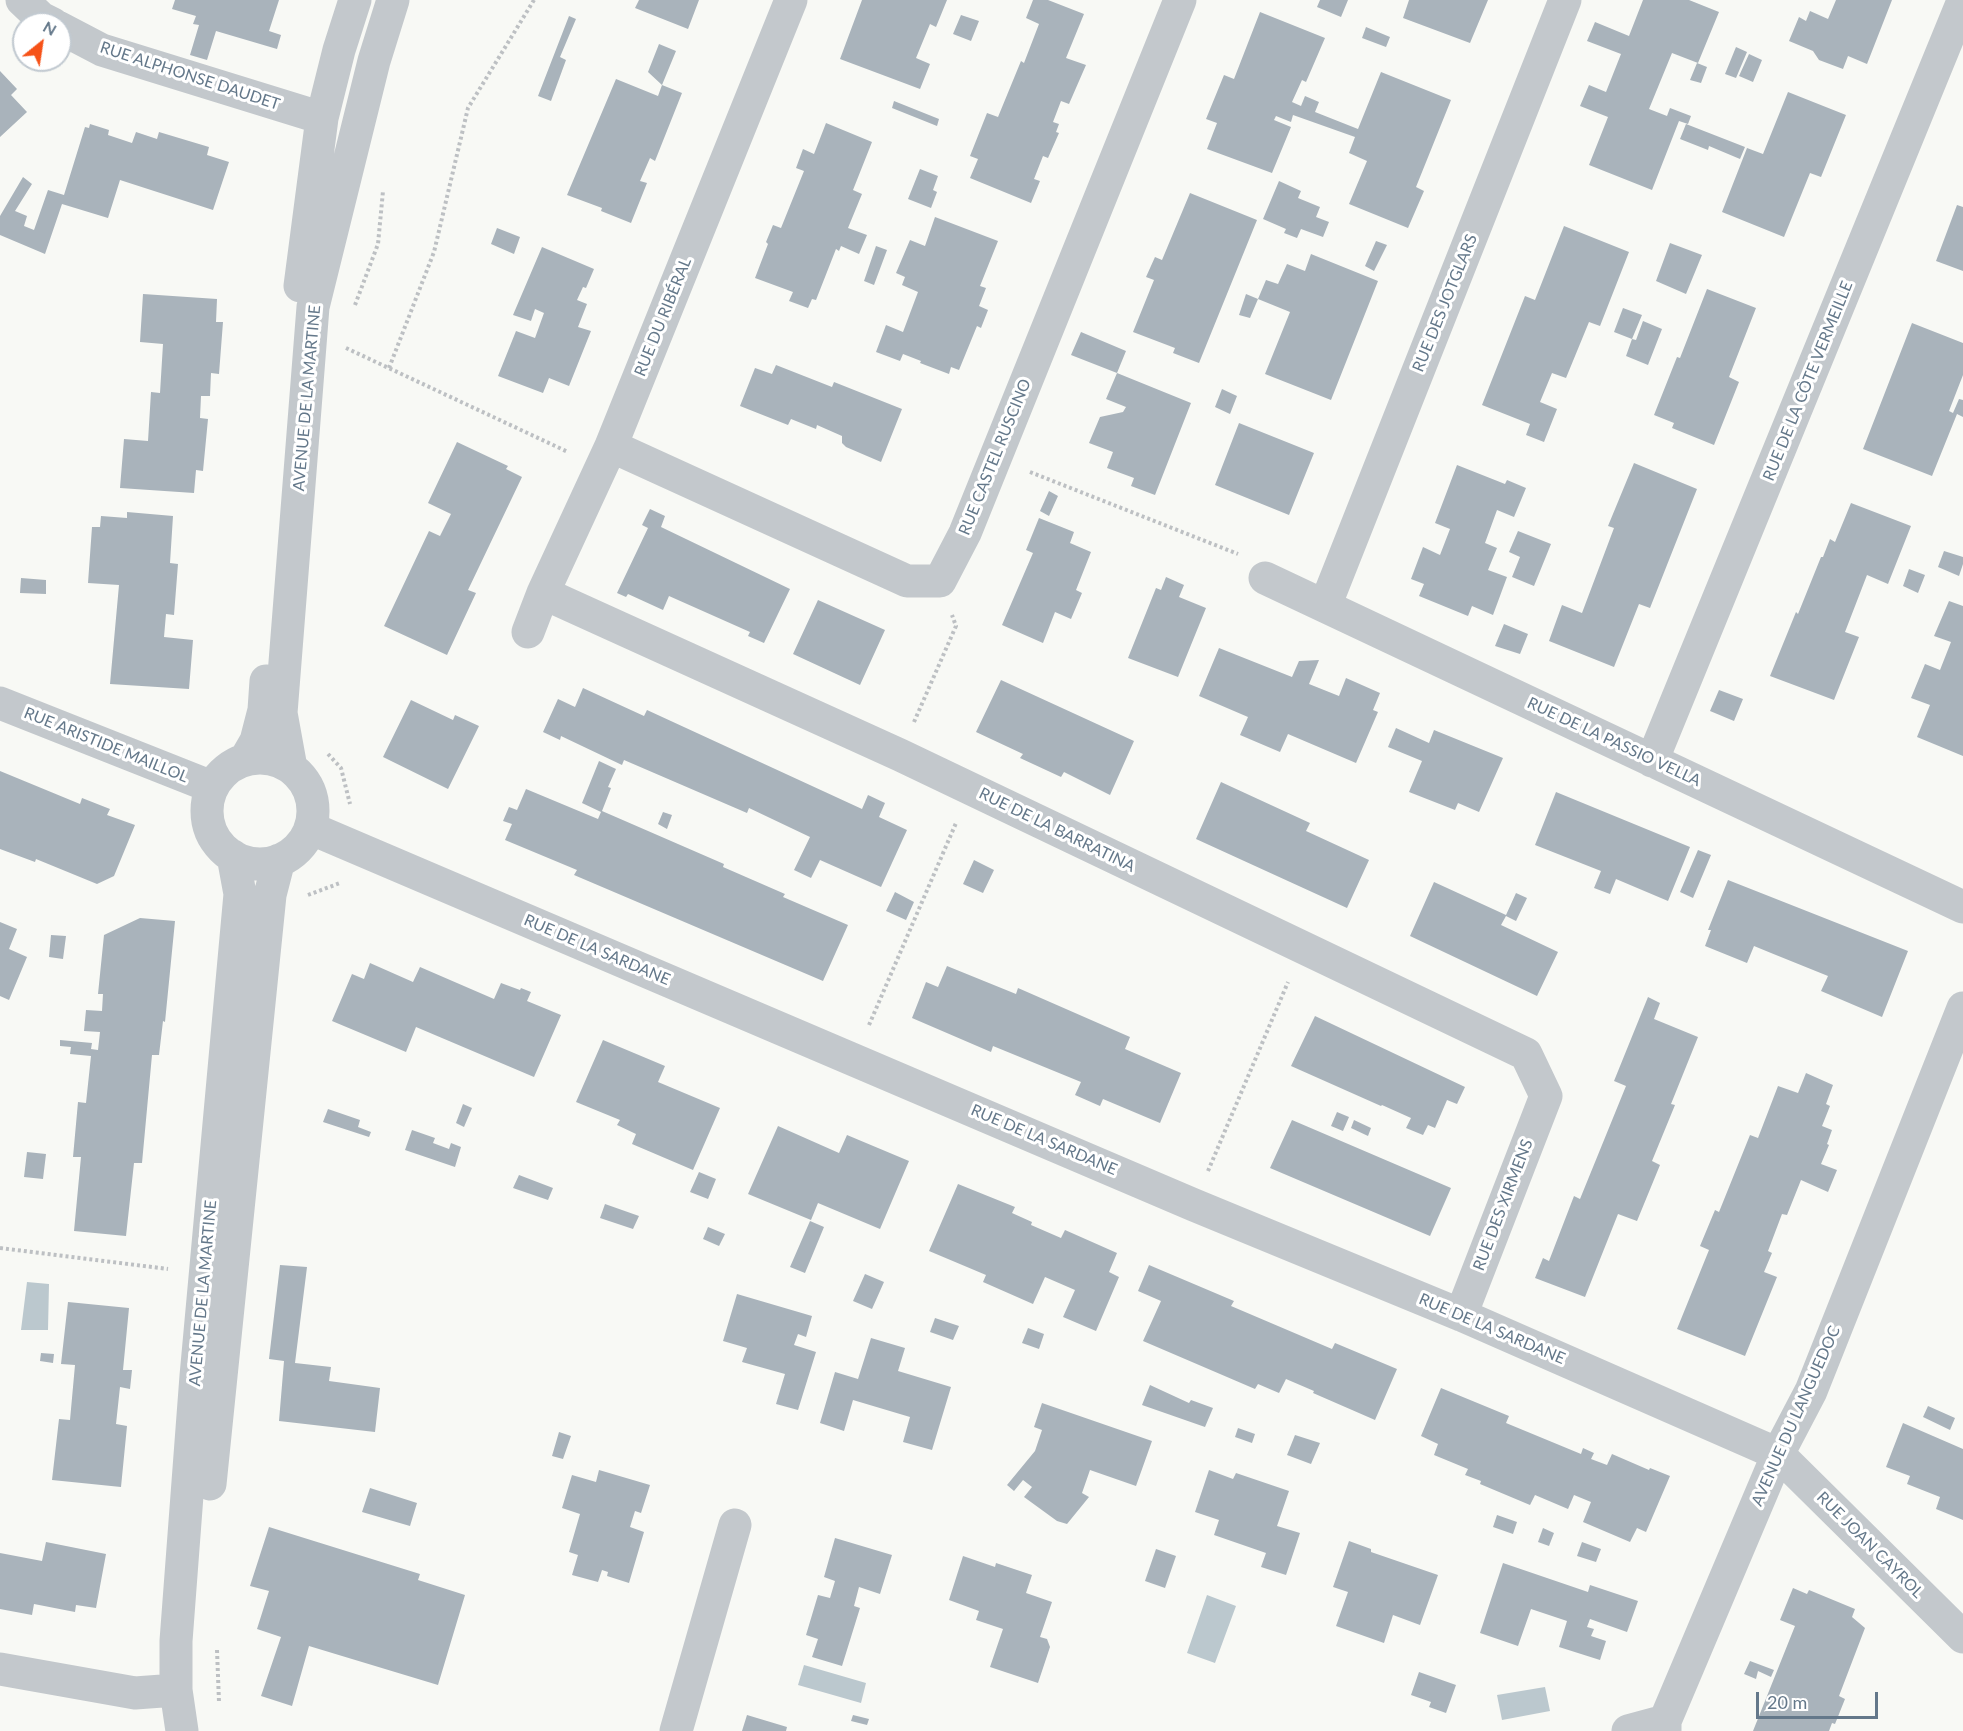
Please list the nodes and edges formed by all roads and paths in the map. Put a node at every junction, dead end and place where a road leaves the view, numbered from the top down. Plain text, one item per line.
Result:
1 (22, 0) edge
2 (355, 0) edge
3 (393, 0) edge
4 (534, 0) edge
5 (791, 0) edge
6 (1180, 0) edge
7 (1565, 0) edge
8 (1963, 0) edge
9 (35, 12) edge
10 (72, 34) edge
11 (322, 118) junction
12 (340, 345) dead end
13 (389, 368) junction
14 (606, 457) junction
15 (996, 458) junction
16 (1265, 578) joint
17 (940, 581) junction
18 (543, 593) junction
19 (1325, 606) junction
20 (528, 632) dead end
21 (0, 703) edge
22 (900, 755) junction
23 (245, 760) junction
24 (1652, 761) junction
25 (291, 768) junction
26 (212, 787) junction
27 (971, 789) junction
28 (310, 828) junction
29 (233, 856) junction
30 (279, 861) junction
31 (1963, 907) edge
32 (1303, 948) junction
33 (1963, 1008) edge
34 (854, 1059) junction
35 (1546, 1096) joint
36 (1194, 1205) junction
37 (1, 1248) edge
38 (205, 1274) junction
39 (1461, 1315) junction
40 (1778, 1454) junction
41 (735, 1525) dead end
42 (1963, 1637) edge
43 (0, 1669) edge
44 (176, 1690) junction
45 (1665, 1726) edge
46 (182, 1731) edge
47 (194, 1731) edge
48 (676, 1731) edge
49 (1628, 1731) edge

1 - 9 street
2 - 11 street, AVENUE DE LA MARTINE
3 - 25 street, AVENUE DE LA MARTINE
4 - 13 path
5 - 14 street, RUE DU RIBÉRAL
6 - 15 street, RUE CASTEL RUSCINO
7 - 19 street, RUE DES JOTGLARS
8 - 24 street, RUE DE LA CÔTE VERMEILLE
10 - 11 street, RUE ALPHONSE DAUDET
11 - 23 street, AVENUE DE LA MARTINE
12 - 13 path
13 - 14 path
14 - 17 street
14 - 18 street, RUE DU RIBÉRAL
15 - 16 path
15 - 17 street, RUE CASTEL RUSCINO
16 - 19 street, RUE DE LA PASSIO VELLA
17 - 22 path
18 - 20 street, RUE DU RIBÉRAL
18 - 22 street, RUE DE LA BARRATINA
19 - 24 street, RUE DE LA PASSIO VELLA
21 - 26 street, RUE ARISTIDE MAILLOL
22 - 27 street, RUE DE LA BARRATINA
23 - 25 street
23 - 26 street
24 - 31 street, RUE DE LA PASSIO VELLA
25 - 28 street
26 - 29 street
27 - 32 street, RUE DE LA BARRATINA
27 - 34 path
28 - 30 street
28 - 34 street, RUE DE LA SARDANE
29 - 30 street
29 - 38 street, AVENUE DE LA MARTINE
30 - 47 street, AVENUE DE LA MARTINE
32 - 35 street, RUE DE LA BARRATINA
32 - 36 path
33 - 40 street, AVENUE DU LANGUEDOC
34 - 36 street, RUE DE LA SARDANE
35 - 39 street, RUE DES XIRMENS
36 - 39 street, RUE DE LA SARDANE
37 - 38 path
38 - 44 street, AVENUE DE LA MARTINE
39 - 40 street, RUE DE LA SARDANE
40 - 42 street, RUE JOAN CAYROL
40 - 45 street, AVENUE DU LANGUEDOC
41 - 48 street
43 - 44 street
44 - 46 street, AVENUE DE LA MARTINE
45 - 49 street

